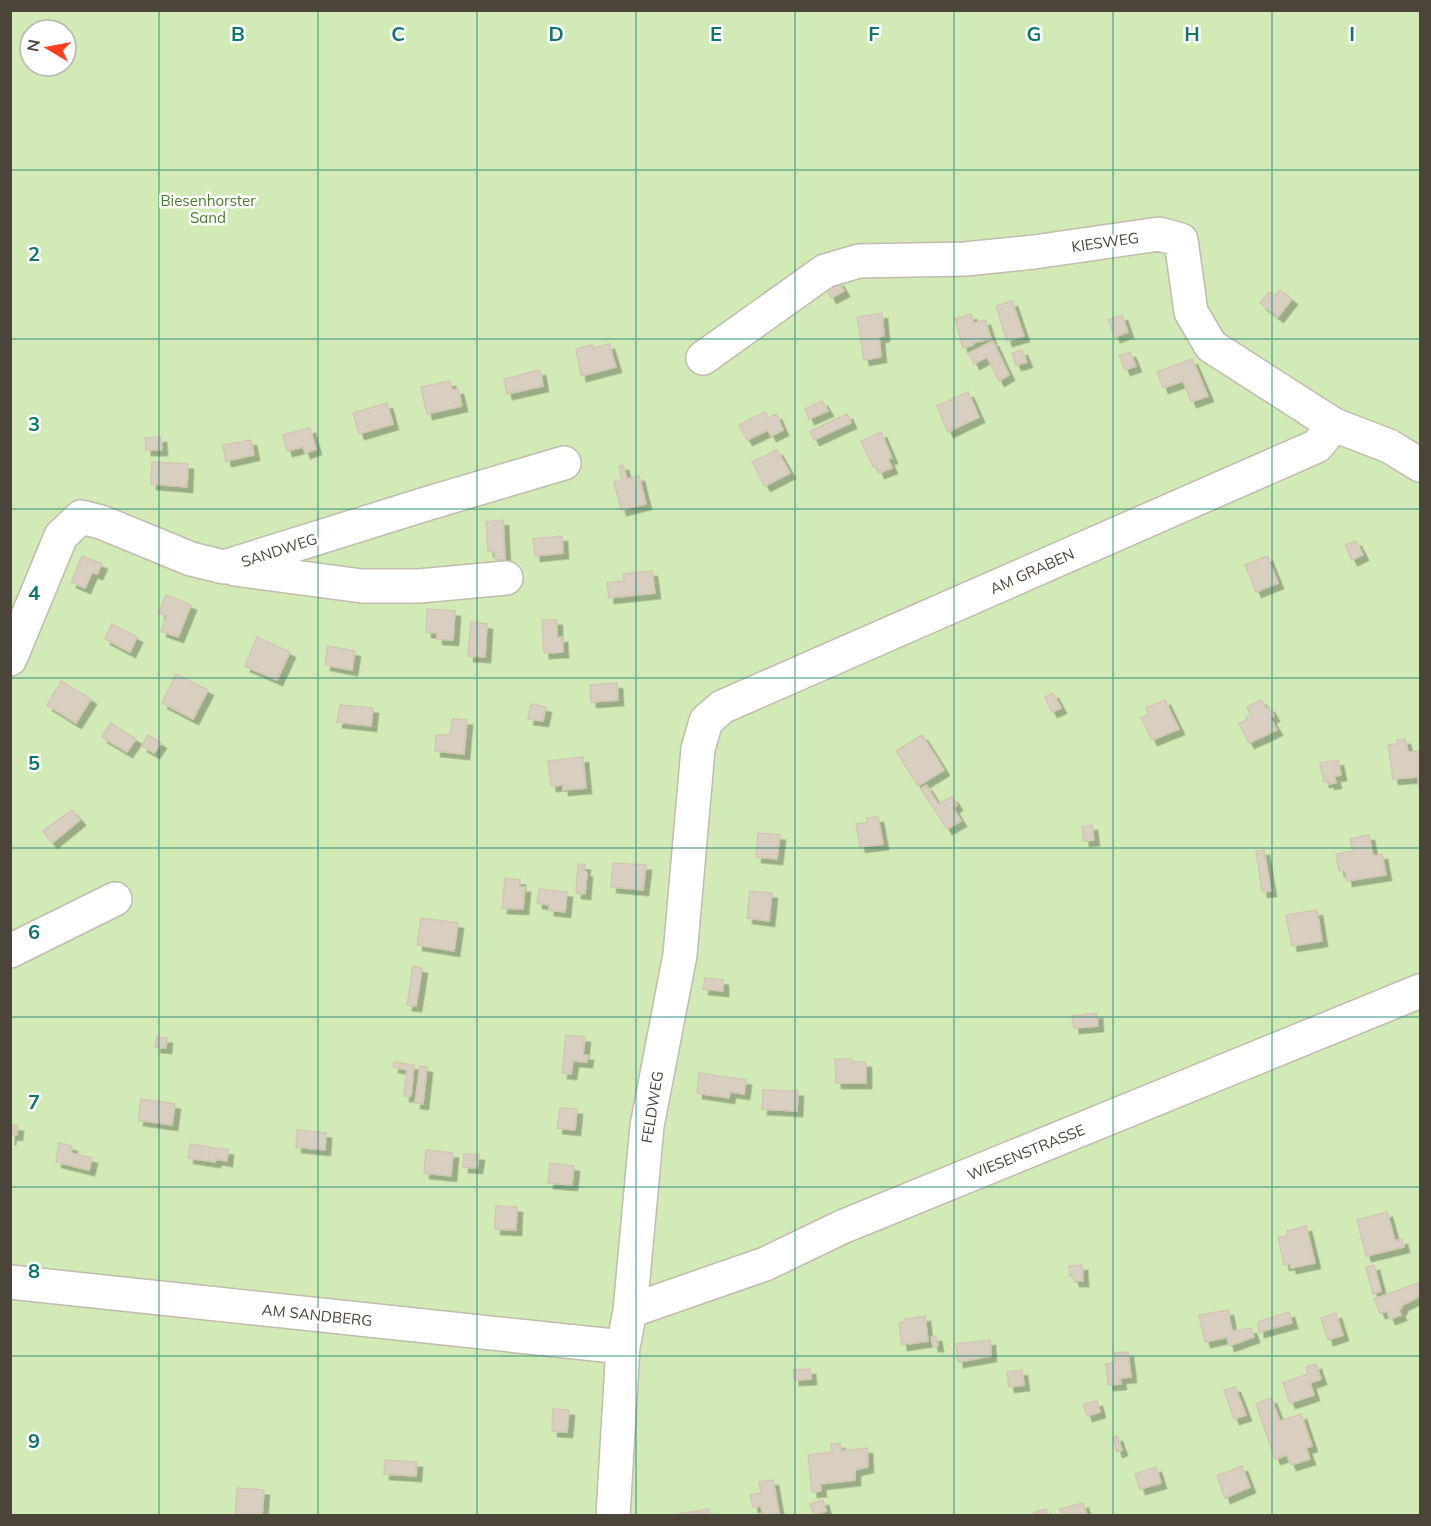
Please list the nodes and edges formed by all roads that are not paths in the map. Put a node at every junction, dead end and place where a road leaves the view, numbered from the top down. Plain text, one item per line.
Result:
1 (703, 358) dead end
2 (1334, 425) junction
3 (564, 463) dead end
4 (1420, 465) edge
5 (224, 567) junction
6 (506, 578) dead end
7 (10, 659) edge
8 (722, 707) joint
9 (115, 899) dead end
10 (10, 951) edge
11 (1420, 991) edge
12 (10, 1282) edge
13 (630, 1311) junction
14 (623, 1347) junction
15 (613, 1515) edge

1 - 2 lane, KIESWEG
2 - 4 lane, KIESWEG
2 - 8 lane, AM GRABEN
3 - 5 lane, SANDWEG
5 - 6 lane
5 - 7 lane, SANDWEG
8 - 13 lane, FELDWEG
9 - 10 lane
11 - 13 lane, WIESENSTRASSE
12 - 14 lane, AM SANDBERG
13 - 14 lane, FELDWEG
14 - 15 lane, FELDWEG

